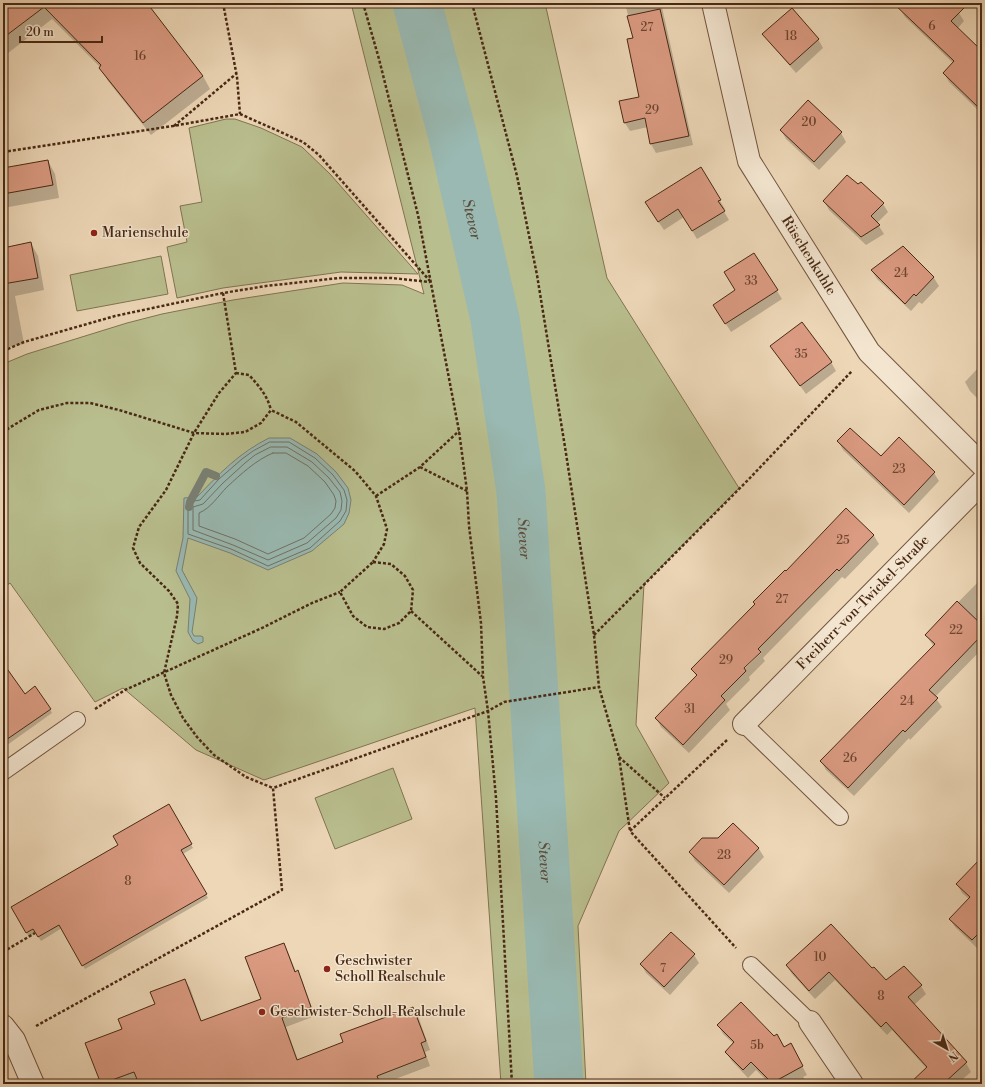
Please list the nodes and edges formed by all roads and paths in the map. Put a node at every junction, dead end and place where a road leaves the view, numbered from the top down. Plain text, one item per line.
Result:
1 (223, 3) edge
2 (363, 3) edge
3 (472, 3) edge
4 (713, 3) edge
5 (236, 74) junction
6 (240, 114) junction
7 (173, 126) junction
8 (3, 152) edge
9 (430, 282) junction
10 (223, 293) junction
11 (3, 351) edge
12 (869, 352) junction
13 (236, 374) junction
14 (271, 410) junction
15 (459, 431) junction
16 (3, 433) edge
17 (194, 433) junction
18 (982, 465) edge
19 (420, 467) junction
20 (982, 482) edge
21 (467, 491) junction
22 (376, 496) junction
23 (373, 562) junction
24 (340, 592) junction
25 (412, 611) junction
26 (594, 635) junction
27 (164, 673) junction
28 (483, 677) junction
29 (599, 687) junction
30 (488, 711) junction
31 (77, 720) joint
32 (744, 724) junction
33 (619, 757) junction
34 (3, 772) edge
35 (273, 788) junction
36 (664, 798) junction
37 (840, 817) dead end
38 (630, 831) junction
39 (35, 933) dead end
40 (3, 952) edge
41 (751, 965) joint
42 (810, 1022) joint
43 (8, 1033) edge
44 (94, 1081) dead end
45 (33, 1084) edge
46 (91, 1084) edge
47 (512, 1084) edge
48 (852, 1084) edge

1 - 5 path
2 - 9 path
3 - 26 path
4 - 12 street, Rüschenkuhle
5 - 6 path
5 - 7 path
6 - 7 path
6 - 9 path
7 - 8 path
9 - 10 path
9 - 15 path
10 - 11 path
10 - 13 path
12 - 18 street, Rüschenkuhle
12 - 26 path
13 - 14 path
13 - 17 path
14 - 17 path
14 - 22 path
15 - 19 path
15 - 21 path
16 - 17 path
17 - 27 path
19 - 21 path
19 - 22 path
20 - 32 street, Freiherr-von-Twickel-Straße
21 - 28 path
22 - 23 path
23 - 24 path
23 - 25 path
24 - 25 path
24 - 27 path
25 - 28 path
26 - 29 path
27 - 31 path
27 - 35 path
28 - 30 path
29 - 30 path
29 - 33 path
30 - 35 path
30 - 47 path
31 - 34 lane
32 - 36 path
32 - 37 lane
33 - 36 path
33 - 38 path
35 - 43 path
36 - 38 path
38 - 41 path
39 - 40 path
41 - 42 lane
42 - 48 street
43 - 45 street
44 - 46 path

